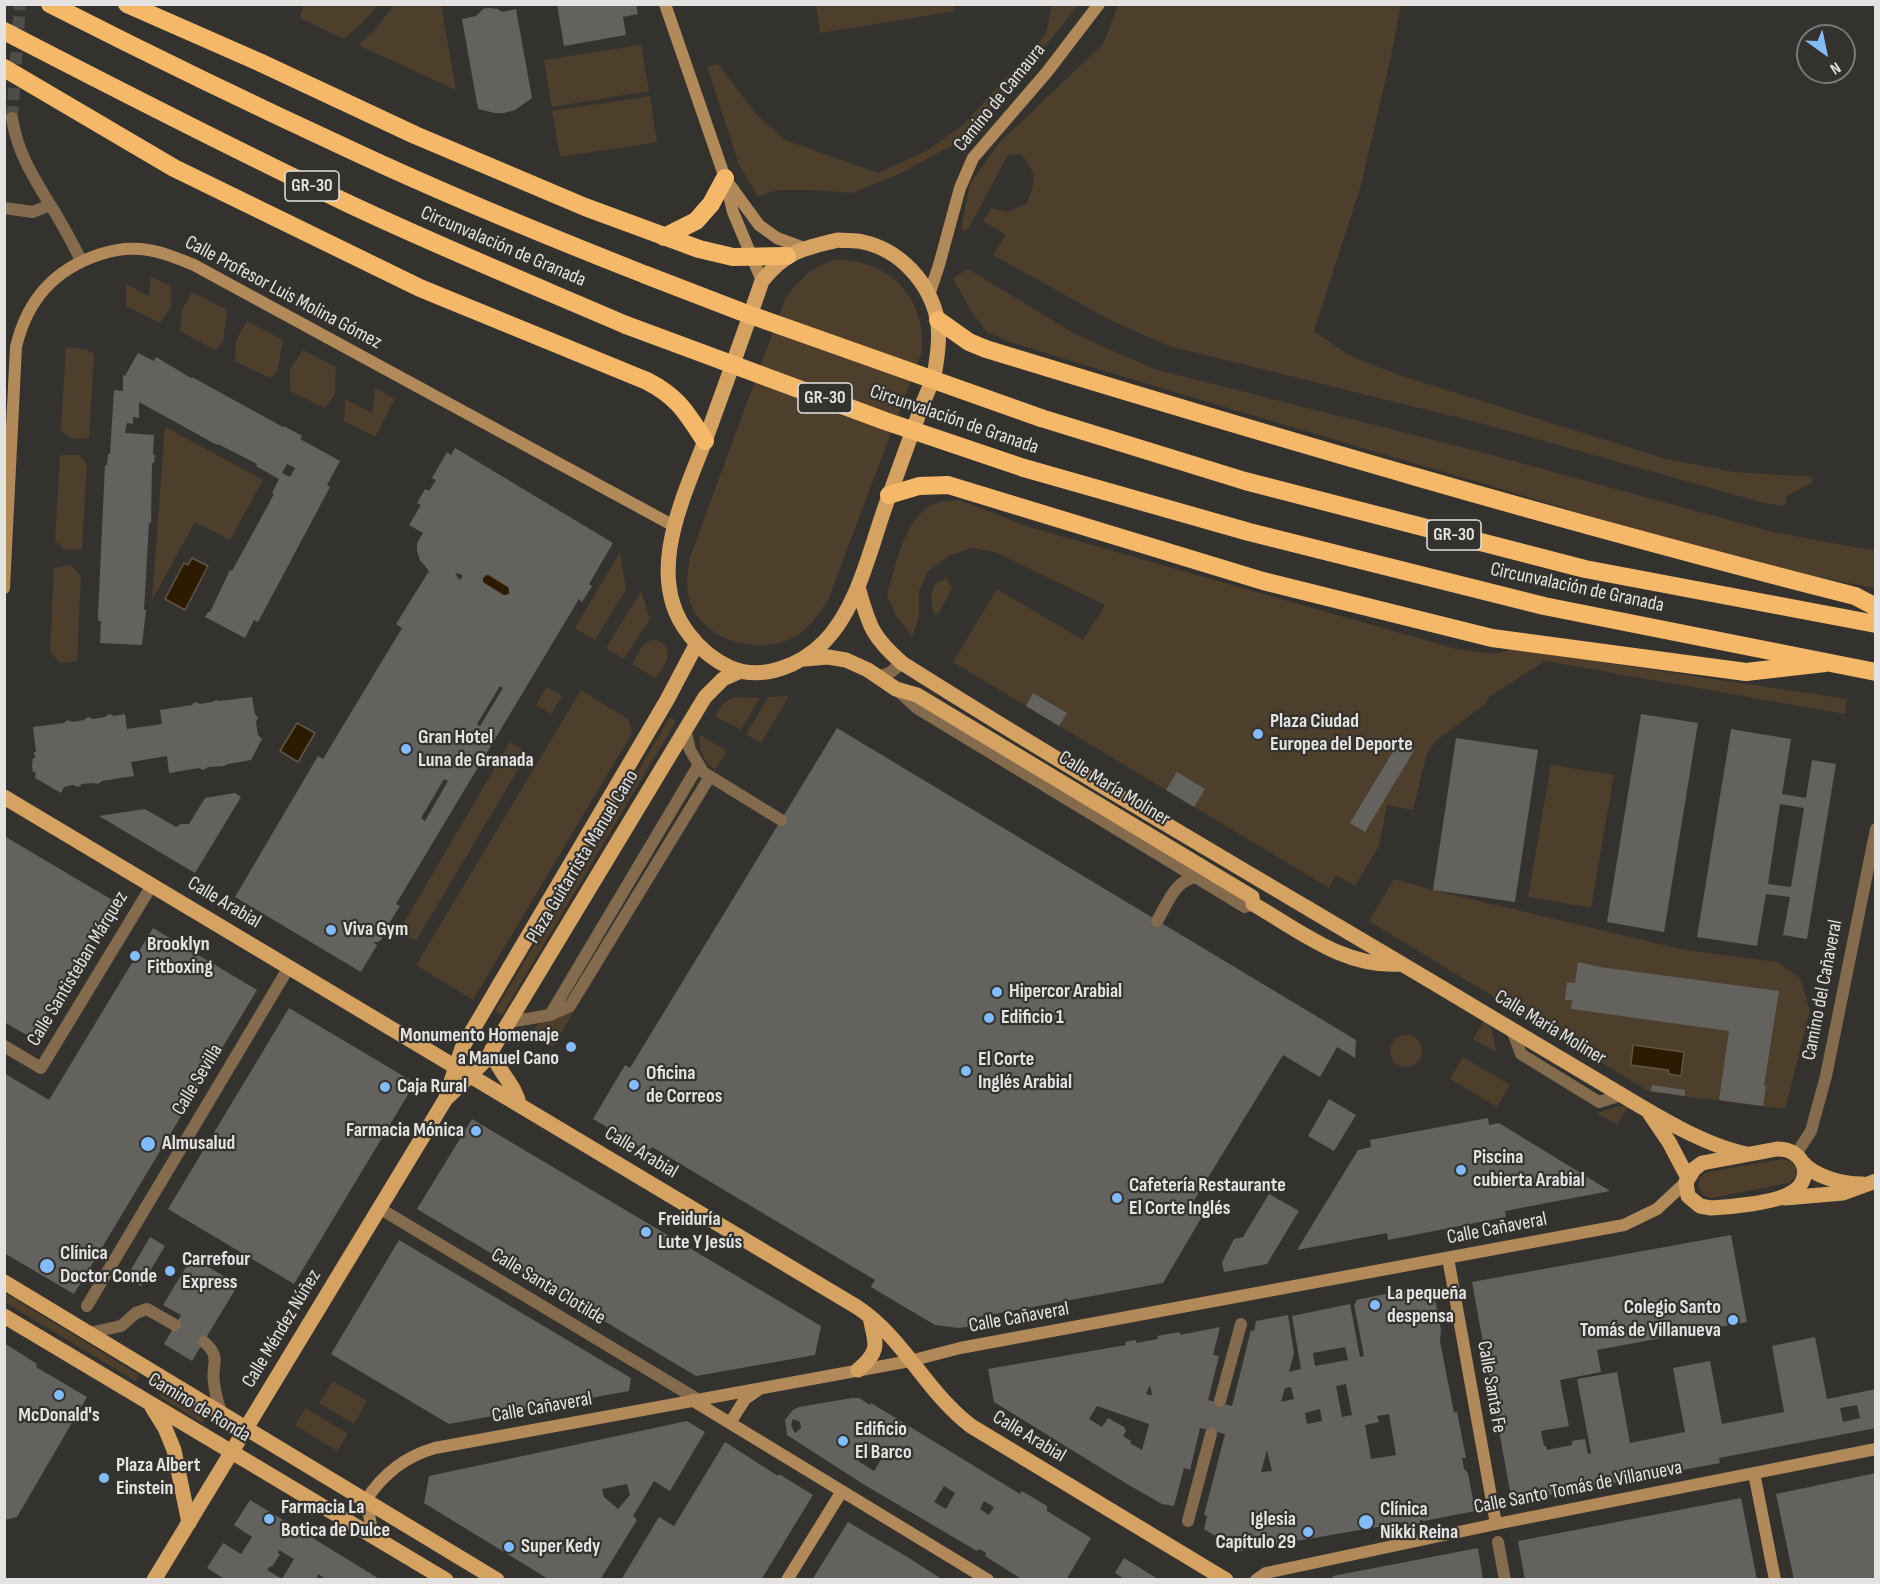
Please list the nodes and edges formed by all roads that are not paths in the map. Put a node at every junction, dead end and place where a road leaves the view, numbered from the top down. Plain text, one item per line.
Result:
1 (50, 4) edge
2 (127, 4) edge
3 (665, 4) edge
4 (1099, 4) edge
5 (4, 31) edge
6 (4, 68) edge
7 (12, 118) tunnel mouth
8 (725, 178) junction
9 (51, 205) junction
10 (4, 208) edge
11 (664, 237) junction
12 (804, 248) junction
13 (786, 256) junction
14 (753, 257) junction
15 (81, 260) junction
16 (762, 281) junction
17 (929, 295) junction
18 (938, 320) junction
19 (705, 441) junction
20 (889, 495) junction
21 (674, 526) junction
22 (858, 587) junction
23 (4, 588) edge
24 (1875, 607) edge
25 (1875, 624) edge
26 (696, 645) junction
27 (802, 660) junction
28 (902, 663) junction
29 (1825, 663) junction
30 (741, 671) junction
31 (1875, 672) edge
32 (878, 677) junction
33 (896, 689) junction
34 (685, 729) junction
35 (698, 766) junction
36 (709, 778) junction
37 (4, 797) edge
38 (781, 820) dead end
39 (1875, 828) edge
40 (1178, 866) junction
41 (1197, 877) junction
42 (1180, 884) junction
43 (152, 885) junction
44 (1253, 904) junction
45 (1157, 921) dead end
46 (1344, 931) junction
47 (1332, 950) junction
48 (1400, 964) junction
49 (289, 966) junction
50 (550, 1015) junction
51 (509, 1022) junction
52 (4, 1046) edge
53 (492, 1049) junction
54 (456, 1066) junction
55 (470, 1075) junction
56 (445, 1100) junction
57 (519, 1104) junction
58 (1647, 1110) junction
59 (1747, 1154) junction
60 (1799, 1158) junction
61 (1687, 1180) junction
62 (1870, 1182) edge
63 (1779, 1198) junction
64 (379, 1208) junction
65 (1448, 1258) junction
66 (4, 1282) edge
67 (87, 1306) dead end
68 (4, 1316) edge
69 (870, 1317) junction
70 (1241, 1324) dead end
71 (175, 1325) dead end
72 (89, 1333) junction
73 (204, 1342) dead end
74 (910, 1361) junction
75 (858, 1370) junction
76 (764, 1388) junction
77 (694, 1400) junction
78 (1221, 1401) dead end
79 (150, 1403) junction
80 (221, 1412) junction
81 (729, 1423) junction
82 (247, 1427) junction
83 (1211, 1434) dead end
84 (1875, 1449) edge
85 (231, 1452) junction
86 (1754, 1473) junction
87 (842, 1491) junction
88 (366, 1500) junction
89 (1188, 1521) dead end
90 (189, 1522) junction
91 (1496, 1524) junction
92 (373, 1535) junction
93 (1498, 1542) dead end
94 (154, 1580) edge
95 (446, 1580) edge
96 (497, 1580) edge
97 (787, 1580) edge
98 (988, 1580) edge
99 (1227, 1580) edge
100 (1256, 1580) edge
101 (1505, 1580) edge
102 (1775, 1580) edge

1 - 25 highway, Circunvalación de Granada / GR-30, bridge
2 - 11 highway
3 - 8 street
4 - 17 street, Camino de Camaura
5 - 29 highway, Circunvalación de Granada / GR-30, bridge
6 - 19 highway
7 - 9 street
8 - 11 highway
8 - 12 street
8 - 14 street
9 - 10 street
9 - 15 street
11 - 14 highway
12 - 13 main road
12 - 17 main road
13 - 14 highway
13 - 16 main road
14 - 16 street
15 - 21 street, Calle Profesor Luis Molina Gómez
15 - 23 street, Calle Profesor Luis Molina Gómez
16 - 19 main road
17 - 18 main road
18 - 20 main road
18 - 24 highway
19 - 21 main road
20 - 22 main road
20 - 29 highway
21 - 26 main road
22 - 27 main road
22 - 28 main road, Calle María Moliner
26 - 30 main road
26 - 54 main road, Plaza Guitarrista Manuel Cano
27 - 30 main road
27 - 32 main road, Calle María Moliner
28 - 32 street
28 - 46 main road, Calle María Moliner
29 - 31 highway, Circunvalación de Granada / GR-30
30 - 34 main road, Plaza Guitarrista Manuel Cano
32 - 33 main road, Calle María Moliner
33 - 40 street
33 - 44 main road, Calle María Moliner
34 - 35 street
34 - 51 main road, Plaza Guitarrista Manuel Cano
35 - 36 street
35 - 50 street
36 - 38 street
36 - 50 street
37 - 43 main road, Calle Arabial
39 - 60 street, Camino del Cañaveral
40 - 41 street
40 - 42 street
41 - 42 street
41 - 44 street
42 - 45 street
43 - 49 main road, Calle Arabial
43 - 52 street, Calle Santisteban Márquez
44 - 47 main road, Calle María Moliner
46 - 47 street
46 - 48 main road, Calle María Moliner
47 - 48 main road, Calle María Moliner
48 - 58 main road, Calle María Moliner
49 - 54 main road, Calle Arabial
49 - 67 street, Calle Sevilla
50 - 51 street
51 - 53 main road, Plaza Guitarrista Manuel Cano
53 - 55 main road, Plaza Guitarrista Manuel Cano
53 - 57 main road
54 - 55 main road, Calle Arabial
54 - 56 main road, Calle Méndez Núñez
55 - 56 main road, Calle Méndez Núñez
55 - 57 main road, Calle Arabial
56 - 64 main road, Calle Méndez Núñez
57 - 69 main road, Calle Arabial
58 - 59 main road, Calle María Moliner
58 - 61 main road, Calle María Moliner
59 - 60 main road
59 - 61 main road
60 - 62 main road
60 - 63 main road
61 - 63 main road, Calle María Moliner
61 - 65 street, Calle Cañaveral
62 - 63 main road, Calle María Moliner
64 - 77 street, Calle Santa Clotilde
64 - 82 main road, Calle Méndez Núñez
65 - 74 street, Calle Cañaveral
65 - 91 street, Calle Santa Fe
66 - 72 main road, Camino de Ronda
68 - 79 main road, Camino de Ronda
69 - 74 main road, Calle Arabial
69 - 75 main road
70 - 78 street
71 - 72 street
72 - 80 main road, Camino de Ronda
73 - 80 street
74 - 75 street, Calle Cañaveral
74 - 99 main road, Calle Arabial
75 - 76 street, Calle Cañaveral
76 - 77 street, Calle Cañaveral
76 - 81 street
77 - 81 street, Calle Santa Clotilde
77 - 88 street, Calle Cañaveral
79 - 85 main road, Camino de Ronda
79 - 90 main road
80 - 82 main road, Camino de Ronda
81 - 87 street, Calle Santa Clotilde
82 - 85 main road, Calle Méndez Núñez
82 - 88 main road, Camino de Ronda
83 - 89 street
84 - 86 street, Calle Santo Tomás de Villanueva
85 - 90 main road, Calle Méndez Núñez
85 - 92 main road, Camino de Ronda
86 - 91 street, Calle Santo Tomás de Villanueva
86 - 102 street
87 - 97 street
87 - 98 street, Calle Santa Clotilde
88 - 92 street
88 - 96 main road, Camino de Ronda
90 - 94 main road, Calle Méndez Núñez
91 - 100 street, Calle Santo Tomás de Villanueva
92 - 95 main road, Camino de Ronda
93 - 101 street

